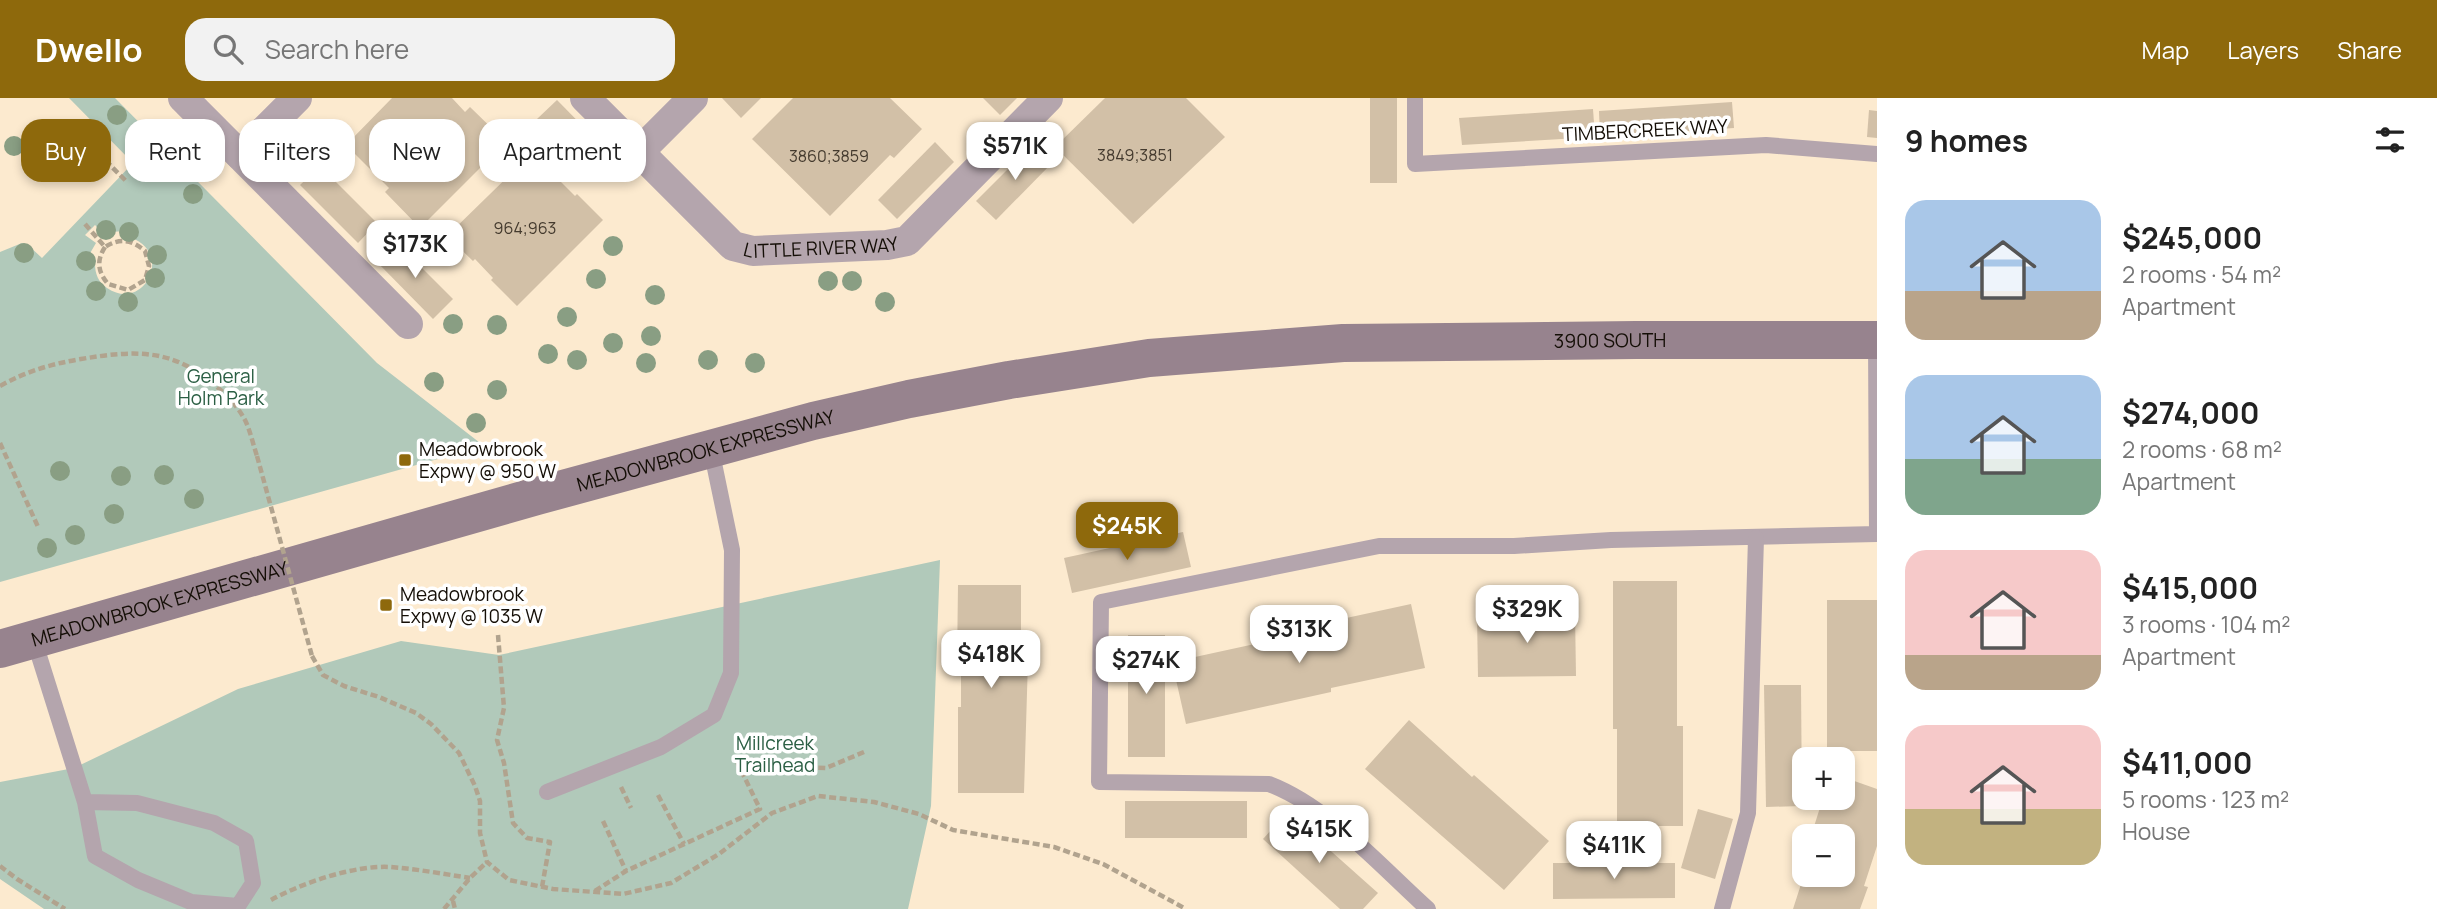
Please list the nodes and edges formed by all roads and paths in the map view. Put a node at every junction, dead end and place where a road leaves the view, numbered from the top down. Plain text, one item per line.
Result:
1 (183, 98) edge
2 (297, 98) edge
3 (585, 98) edge
4 (692, 98) edge
5 (1048, 98) edge
6 (1415, 98) edge
7 (276, 119) edge
8 (606, 119) edge
9 (646, 145) edge
10 (239, 154) edge
11 (1877, 154) edge
12 (646, 159) edge
13 (111, 167) edge
14 (125, 180) edge
15 (267, 182) edge
16 (85, 225) dead end
17 (104, 247) junction
18 (408, 324) dead end
19 (1876, 340) edge
20 (1343, 343) joint
21 (0, 386) edge
22 (0, 443) edge
23 (711, 449) junction
24 (39, 529) dead end
25 (1756, 538) junction
26 (498, 635) dead end
27 (17, 645) edge
28 (864, 752) dead end
29 (547, 792) dead end
30 (658, 795) dead end
31 (85, 802) junction
32 (603, 821) dead end
33 (684, 844) junction
34 (487, 862) junction
35 (0, 866) edge
36 (626, 871) junction
37 (470, 878) junction
38 (542, 887) junction
39 (594, 892) junction
40 (453, 901) junction
41 (263, 905) dead end
42 (65, 909) edge
43 (444, 909) edge
44 (456, 909) edge
45 (1186, 909) edge
46 (1427, 909) edge
47 (1722, 909) edge

1 - 10 street
2 - 7 street
3 - 8 street, LITTLE RIVER WAY
4 - 9 street
5 - 12 street, LITTLE RIVER WAY
6 - 11 lane, TIMBERCREEK WAY
13 - 14 path
15 - 18 street
16 - 17 path
17 - 17 path
19 - 20 main road, 3900 SOUTH
19 - 25 lane
20 - 23 main road, MEADOWBROOK EXPRESSWAY
21 - 34 path, bridge
22 - 24 path
23 - 27 main road, MEADOWBROOK EXPRESSWAY
23 - 29 lane
25 - 46 lane
25 - 47 lane
26 - 38 path
27 - 31 lane
28 - 33 path
30 - 33 path
31 - 31 lane
32 - 36 path
33 - 36 path
34 - 37 path
34 - 38 path
35 - 42 path
36 - 39 path
37 - 40 path
37 - 41 path
38 - 39 path
39 - 45 path
40 - 43 path
40 - 44 path

